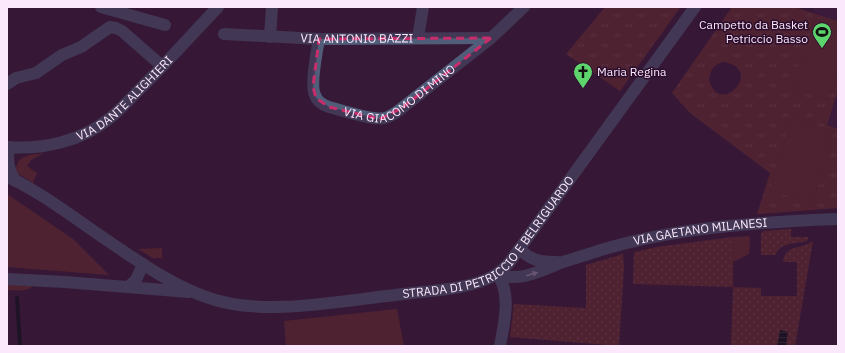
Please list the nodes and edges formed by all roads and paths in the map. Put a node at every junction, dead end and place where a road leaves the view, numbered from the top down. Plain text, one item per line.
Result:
1 (101, 7) edge
2 (218, 7) edge
3 (272, 7) edge
4 (422, 7) edge
5 (524, 7) edge
6 (695, 7) edge
7 (165, 25) dead end
8 (224, 34) dead end
9 (270, 37) junction
10 (318, 38) junction
11 (418, 38) junction
12 (491, 38) junction
13 (162, 66) junction
14 (7, 84) edge
15 (8, 147) edge
16 (12, 179) edge
17 (838, 219) edge
18 (519, 249) junction
19 (565, 262) junction
20 (143, 264) junction
21 (497, 274) junction
22 (7, 279) edge
23 (128, 287) junction
24 (194, 293) junction
25 (500, 346) edge

1 - 7 street
2 - 13 street, VIA DANTE ALIGHIERI
3 - 9 street
4 - 11 street
5 - 12 street, VIA GIACOMO DI MINO
6 - 18 street, STRADA DI PETRICCIO E BELRIGUARDO
8 - 9 street, VIA ANTONIO BAZZI
9 - 10 street, VIA ANTONIO BAZZI
10 - 11 street, VIA ANTONIO BAZZI
10 - 12 street, VIA GIACOMO DI MINO
11 - 12 street, VIA ANTONIO BAZZI
13 - 14 street
13 - 15 street, VIA DANTE ALIGHIERI
15 - 16 street, VIA DANTE ALIGHIERI
16 - 20 street, VIA DANTE ALIGHIERI
17 - 19 street, VIA GAETANO MILANESI
18 - 19 street, VIA GAETANO MILANESI
18 - 21 street, STRADA DI PETRICCIO E BELRIGUARDO
21 -> 19 street, VIA GAETANO MILANESI
20 - 23 street
20 - 24 street, STRADA DI PETRICCIO E BELRIGUARDO
21 - 24 street, STRADA DI PETRICCIO E BELRIGUARDO
21 - 25 street
22 - 23 street, STRADA DI PETRICCIO E BELRIGUARDO
23 - 24 street, STRADA DI PETRICCIO E BELRIGUARDO

